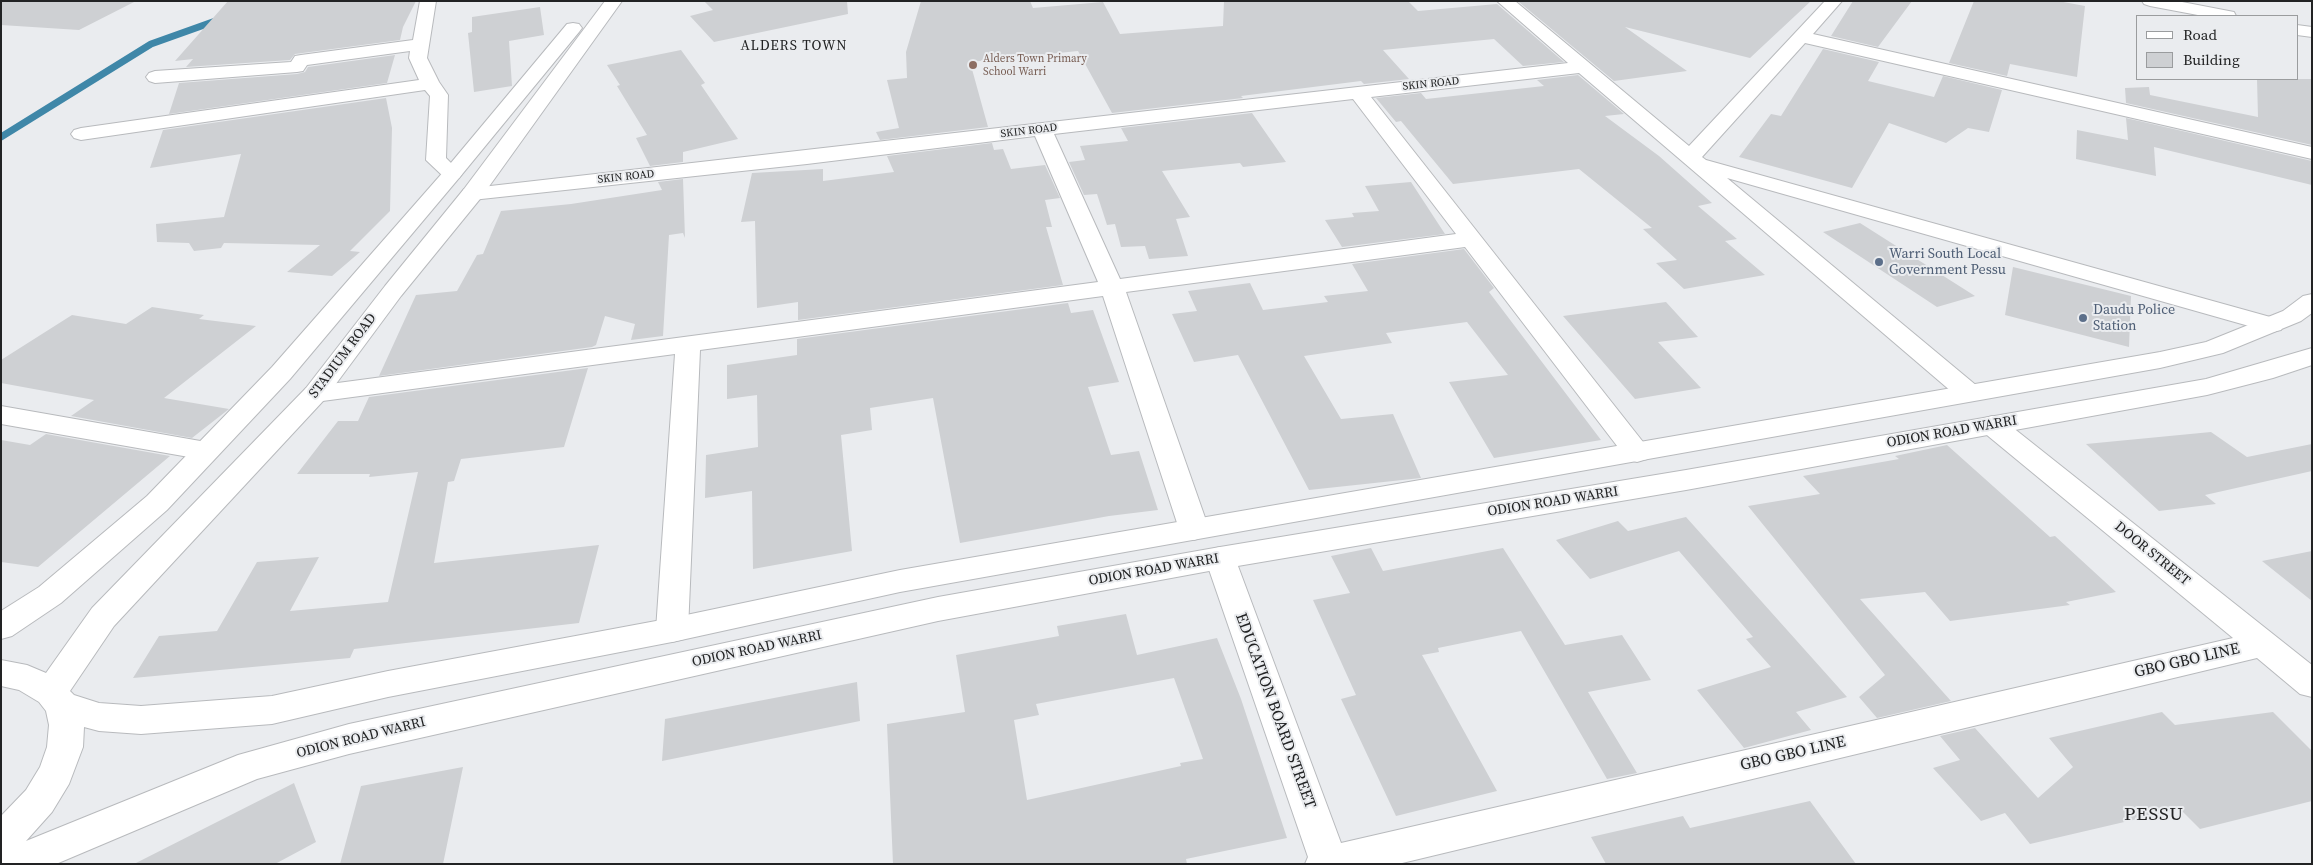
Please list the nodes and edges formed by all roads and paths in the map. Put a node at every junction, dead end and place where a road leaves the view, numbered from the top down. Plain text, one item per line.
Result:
1 (428, 1) edge
2 (593, 1) edge
3 (614, 1) edge
4 (1505, 1) edge
5 (1834, 1) edge
6 (2150, 1) edge
7 (2223, 15) edge
8 (2298, 30) edge
9 (2312, 32) edge
10 (1801, 37) junction
11 (420, 44) junction
12 (1585, 67) junction
13 (155, 77) dead end
14 (430, 84) junction
15 (290, 86) junction
16 (1357, 92) junction
17 (1042, 129) junction
18 (81, 134) dead end
19 (2312, 153) edge
20 (1696, 160) junction
21 (452, 174) junction
22 (472, 194) junction
23 (1471, 239) junction
24 (1112, 288) junction
25 (2312, 301) edge
26 (2272, 325) junction
27 (688, 346) junction
28 (2312, 356) edge
29 (1968, 392) junction
30 (315, 394) junction
31 (1, 415) edge
32 (1992, 424) junction
33 (206, 451) junction
34 (1637, 453) junction
35 (1194, 528) junction
36 (1220, 558) junction
37 (1, 627) edge
38 (672, 630) junction
39 (2262, 644) junction
40 (1, 673) edge
41 (2312, 684) edge
42 (56, 699) junction
43 (1, 842) edge
44 (1328, 863) edge
45 (16, 864) edge

1 - 11 street
2 - 21 street
3 - 22 street, STADIUM ROAD
4 - 12 street
5 - 10 street
6 - 7 street
8 - 9 street
10 - 19 street
10 - 20 street
11 - 14 street
11 - 15 street
12 - 16 street, SKIN ROAD
12 - 20 street
13 - 15 street
14 - 15 street
14 - 21 street
15 - 18 street
16 - 17 street, SKIN ROAD
16 - 23 street
17 - 22 street, SKIN ROAD
17 - 24 street
20 - 26 street
20 - 29 street
21 - 33 street
22 - 30 street, STADIUM ROAD
23 - 24 street
23 - 34 street
24 - 27 street
24 - 35 street
25 - 26 street
26 - 29 street
27 - 30 street
27 - 38 street
28 - 32 street, ODION ROAD WARRI
29 - 34 street
30 - 42 street, STADIUM ROAD
31 - 33 street
32 - 36 street, ODION ROAD WARRI
32 - 39 street, DOOR STREET
33 - 37 street
34 - 35 street
35 - 38 street
36 - 44 street, EDUCATION BOARD STREET
36 - 45 street, ODION ROAD WARRI
38 - 42 street
39 - 41 street, DOOR STREET
39 - 44 street, GBO GBO LINE
40 - 42 street
42 - 43 street

